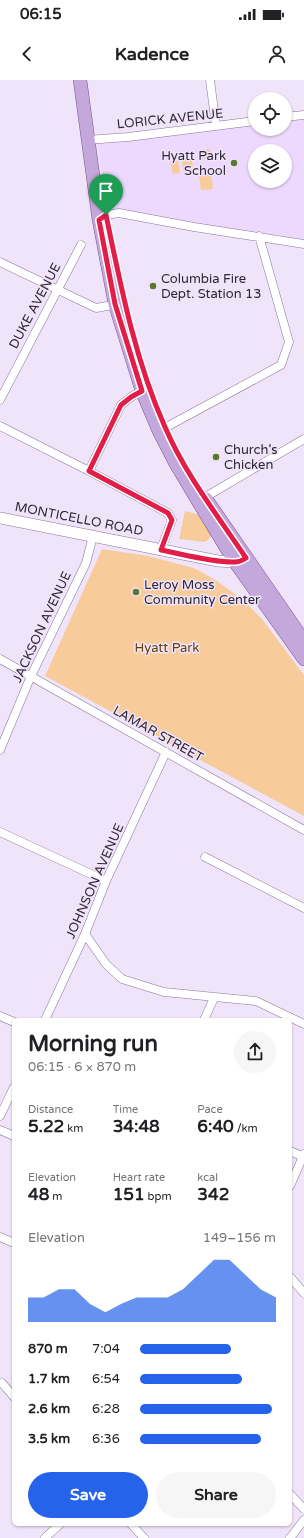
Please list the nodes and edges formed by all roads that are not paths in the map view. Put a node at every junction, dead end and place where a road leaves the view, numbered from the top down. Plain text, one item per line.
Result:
1 (80, 80) edge
2 (88, 80) edge
3 (210, 80) edge
4 (304, 115) edge
5 (292, 116) edge
6 (248, 122) edge
7 (216, 126) junction
8 (91, 139) junction
9 (102, 217) junction
10 (259, 236) junction
11 (304, 244) edge
12 (81, 245) dead end
13 (0, 262) edge
14 (57, 290) junction
15 (120, 303) junction
16 (146, 389) junction
17 (0, 400) edge
18 (0, 426) edge
19 (162, 430) junction
20 (304, 439) edge
21 (89, 471) junction
22 (201, 499) junction
23 (0, 518) edge
24 (93, 536) junction
25 (161, 550) junction
26 (241, 560) junction
27 (304, 641) edge
28 (0, 659) edge
29 (304, 660) edge
30 (32, 676) junction
31 (0, 750) edge
32 (166, 752) junction
33 (304, 830) edge
34 (0, 832) edge
35 (205, 858) dead end
36 (106, 881) junction
37 (304, 908) edge
38 (85, 934) junction
39 (214, 998) junction
40 (0, 1016) edge
41 (46, 1018) edge
42 (205, 1018) edge
43 (291, 1018) edge
44 (292, 1018) edge
45 (12, 1021) edge
46 (304, 1024) edge
47 (12, 1091) edge
48 (0, 1116) edge
49 (0, 1130) edge
50 (12, 1135) edge
51 (292, 1152) edge
52 (304, 1156) edge
53 (292, 1182) edge
54 (0, 1237) edge
55 (12, 1242) edge
56 (292, 1279) edge
57 (304, 1293) edge
58 (2, 1383) dead end
59 (12, 1395) edge
60 (292, 1496) edge
61 (304, 1509) edge
62 (304, 1520) edge
63 (58, 1526) edge
64 (133, 1526) edge
65 (44, 1538) edge
66 (144, 1538) edge
67 (290, 1538) edge

1 - 8 main road
2 - 8 main road
3 - 7 street
4 - 5 street
6 - 7 street, LORICK AVENUE
7 - 8 street, LORICK AVENUE
8 - 9 main road
9 - 10 street
9 - 15 main road
10 - 11 street
10 - 19 street
12 - 14 street, DUKE AVENUE
13 - 14 street
14 - 15 street
14 - 17 street, DUKE AVENUE
15 - 16 main road
16 - 19 main road
16 - 21 street
18 - 21 street
19 - 22 main road
20 - 22 street
21 - 25 street
22 - 26 main road
23 - 24 main road, MONTICELLO ROAD
24 - 25 main road, MONTICELLO ROAD
24 - 30 street, JACKSON AVENUE
25 - 26 main road, MONTICELLO ROAD
26 - 27 main road
26 - 29 main road
28 - 30 street, LAMAR STREET
30 - 31 street, JACKSON AVENUE
30 - 32 street, LAMAR STREET
32 - 33 street, LAMAR STREET
32 - 36 street, JOHNSON AVENUE
34 - 36 street
35 - 37 street
36 - 38 street, JOHNSON AVENUE
38 - 39 street
38 - 41 street, JOHNSON AVENUE
39 - 42 street
39 - 43 street
40 - 45 street
44 - 46 street
47 - 48 street
49 - 50 street
51 - 52 street
52 - 53 street
54 - 55 street
56 - 57 street
58 - 59 street
60 - 61 street
62 - 67 street
63 - 65 street
64 - 66 street

